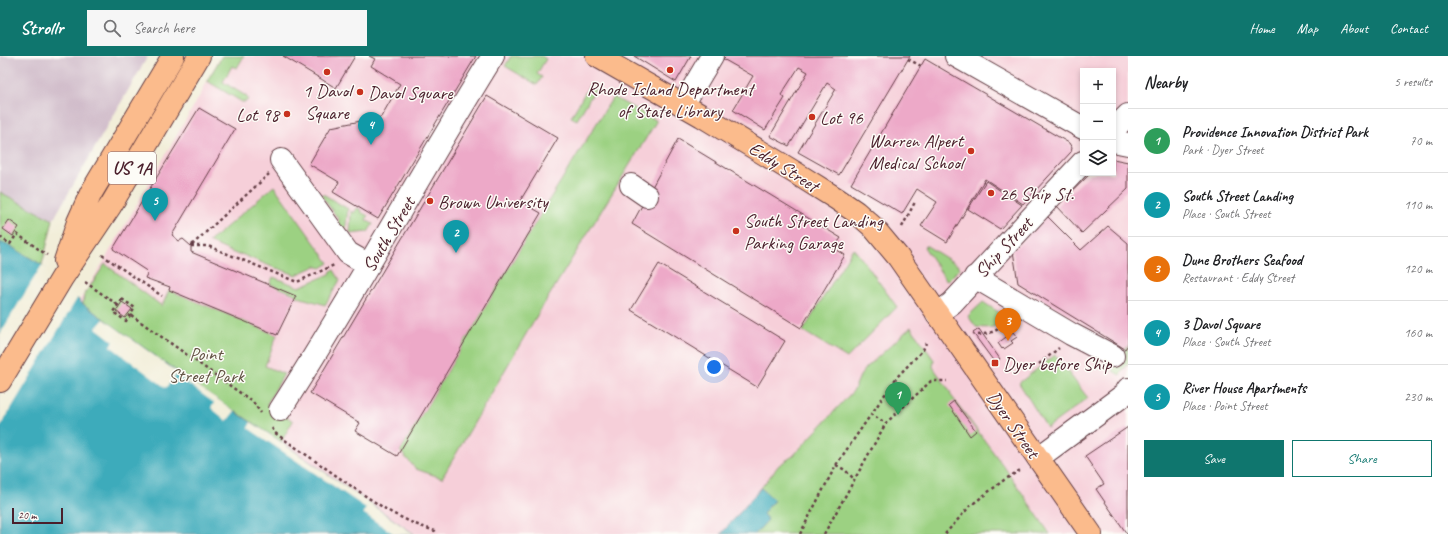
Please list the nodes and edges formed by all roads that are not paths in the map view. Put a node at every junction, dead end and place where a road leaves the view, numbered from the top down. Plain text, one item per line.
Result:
1 (174, 56) edge
2 (199, 56) edge
3 (493, 56) edge
4 (597, 56) edge
5 (712, 56) edge
6 (956, 56) edge
7 (683, 105) junction
8 (1128, 115) edge
9 (1080, 126) edge
10 (1116, 127) edge
11 (1116, 142) edge
12 (1128, 144) edge
13 (1080, 165) edge
14 (276, 167) road end
15 (369, 265) junction
16 (975, 277) junction
17 (62, 278) junction
18 (937, 314) junction
19 (1113, 356) dead end
20 (0, 381) edge
21 (1128, 389) edge
22 (280, 410) dead end
23 (1038, 458) junction
24 (1091, 534) edge

1 - 17 main road, US 1A
2 - 17 main road, US 1A
3 - 15 street, South Street
4 - 7 main road, Eddy Street
5 - 7 street
6 - 9 street
7 - 18 main road, Eddy Street
8 - 10 street
11 - 12 street
13 - 16 street, Ship Street
14 - 15 street
15 - 22 street, South Street
16 - 18 street, Ship Street
16 - 19 street
17 - 20 main road, US 1A
18 - 23 main road, Dyer Street
21 - 23 street
23 - 24 main road, Dyer Street

